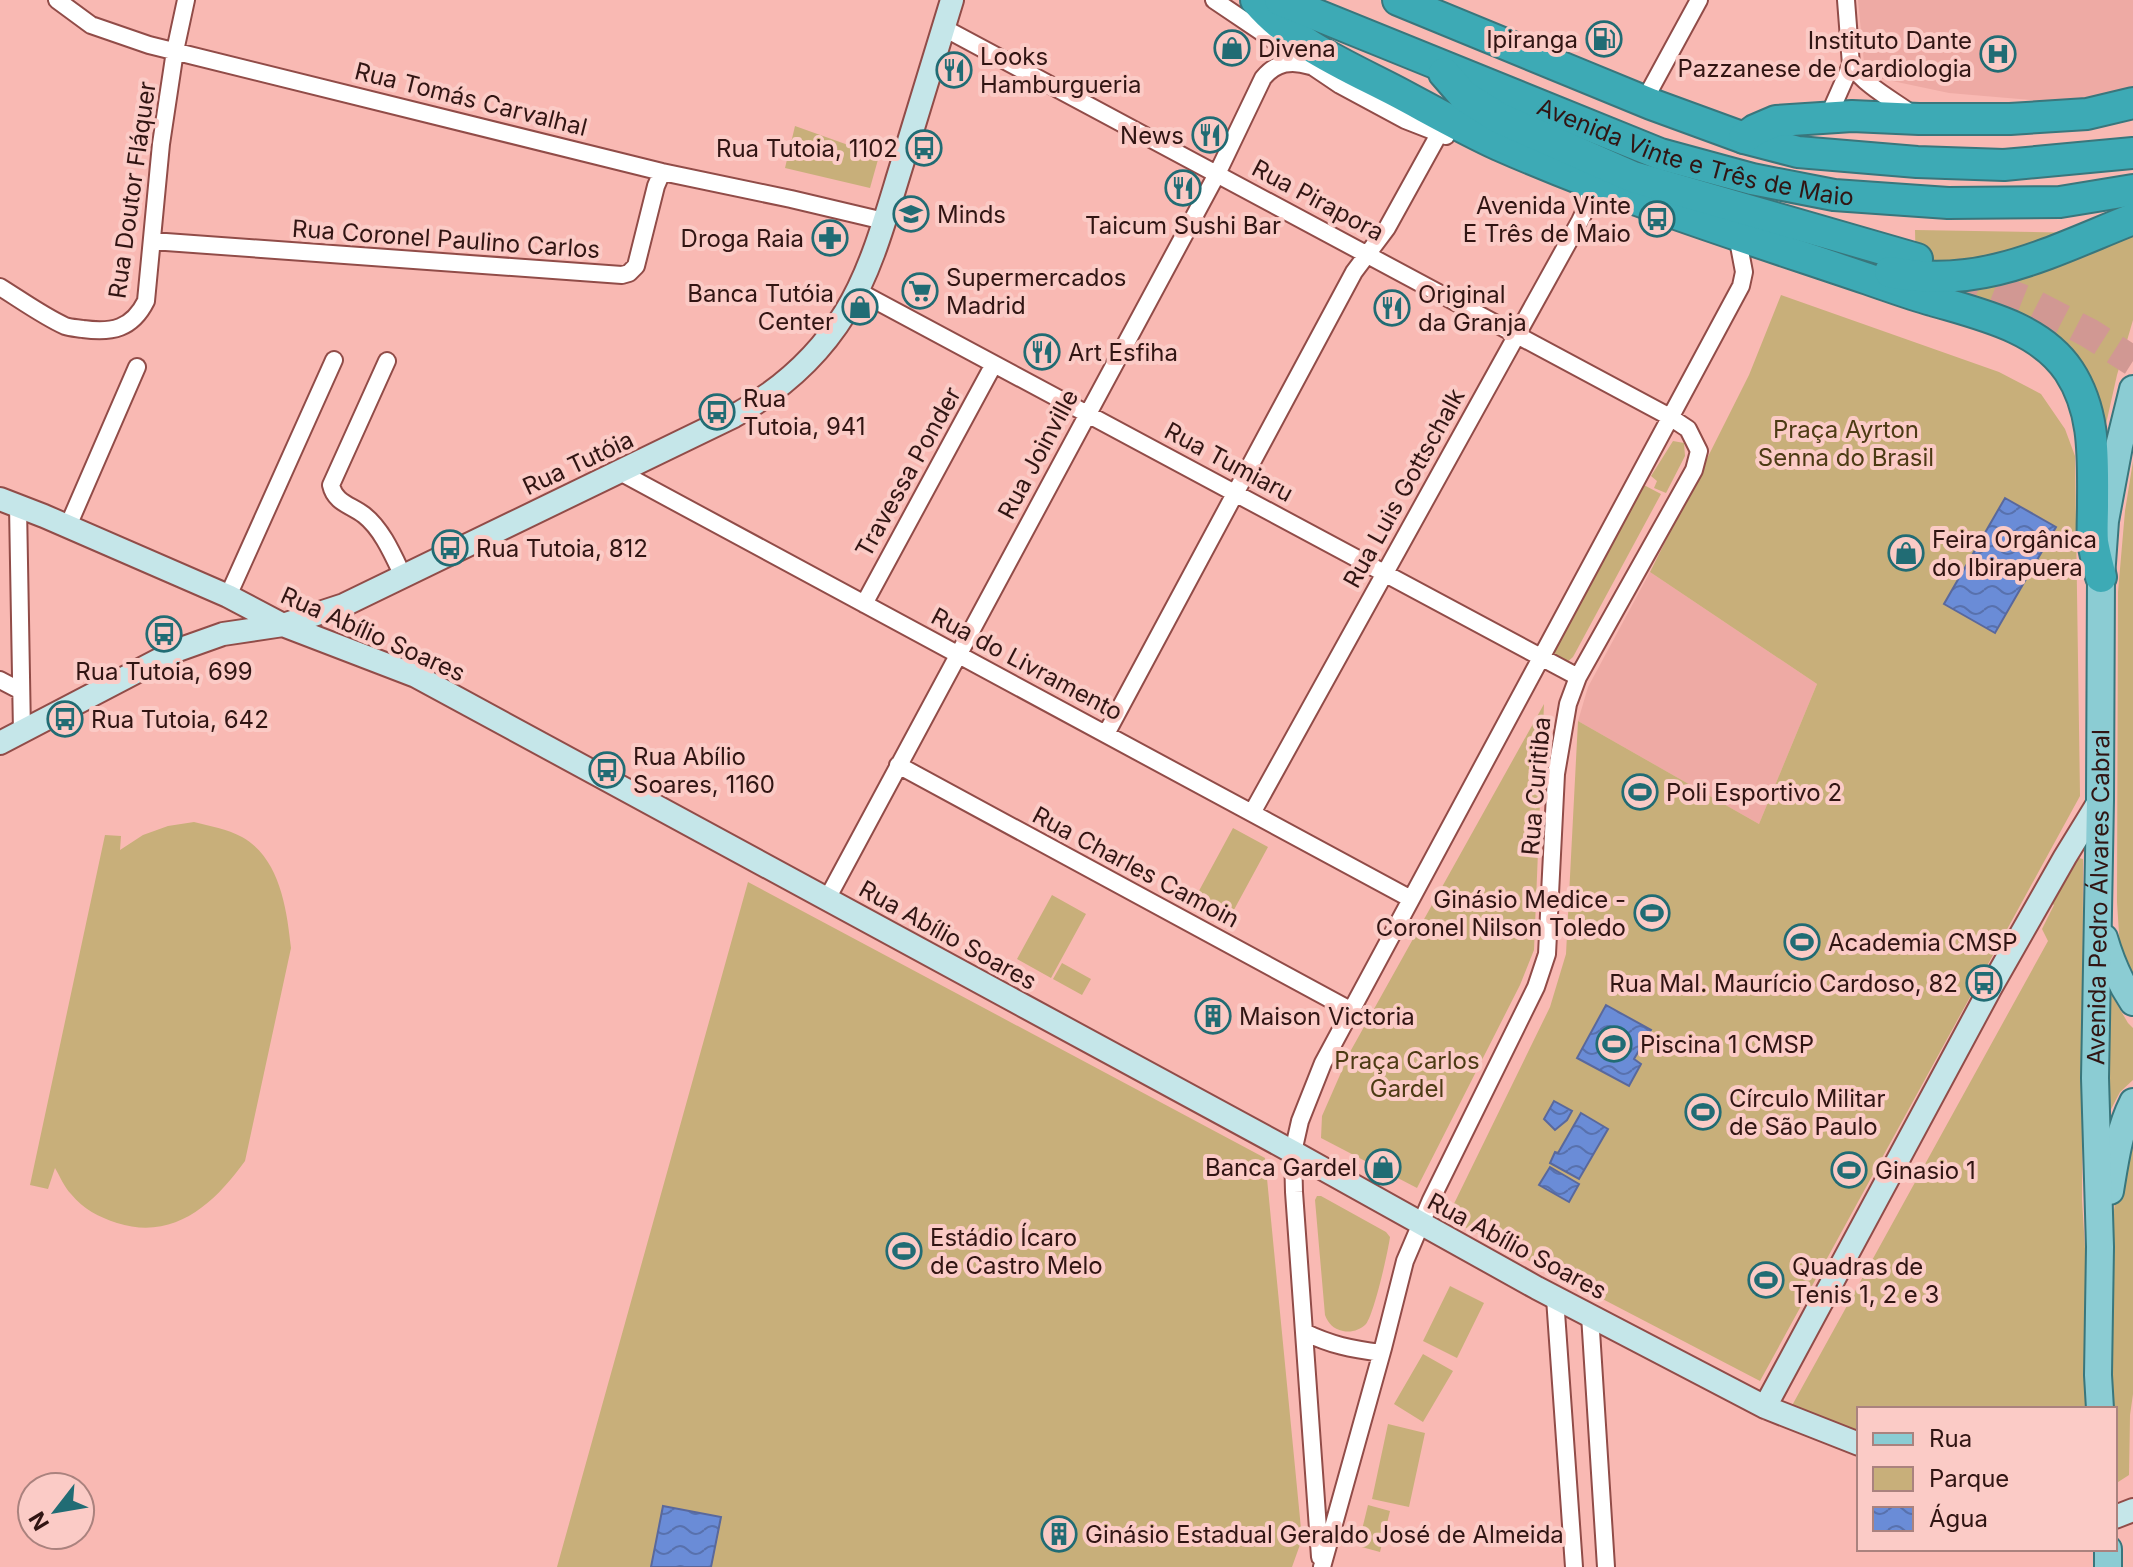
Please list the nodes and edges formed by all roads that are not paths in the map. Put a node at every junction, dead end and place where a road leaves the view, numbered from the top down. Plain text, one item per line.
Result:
1 (57, 0) edge
2 (186, 0) edge
3 (952, 0) edge
4 (1214, 0) edge
5 (1256, 0) edge
6 (1280, 0) edge
7 (1398, 0) edge
8 (1699, 0) edge
9 (1846, 0) edge
10 (944, 28) junction
11 (175, 51) junction
12 (1438, 64) junction
13 (1851, 65) junction
14 (1310, 66) junction
15 (1644, 101) junction
16 (2133, 103) edge
17 (1828, 117) junction
18 (1919, 119) junction
19 (1439, 134) junction
20 (1744, 138) junction
21 (1496, 144) junction
22 (2133, 153) edge
23 (662, 172) junction
24 (1217, 174) junction
25 (1590, 183) junction
26 (2133, 190) edge
27 (2133, 219) edge
28 (884, 221) junction
29 (1737, 235) junction
30 (152, 241) junction
31 (1368, 254) junction
32 (1917, 259) dead end
33 (1841, 270) junction
34 (0, 287) edge
35 (856, 290) junction
36 (1517, 334) junction
37 (334, 360) dead end
38 (387, 361) dead end
39 (994, 364) junction
40 (137, 367) dead end
41 (2133, 389) edge
42 (1087, 414) junction
43 (1670, 417) junction
44 (620, 472) junction
45 (1236, 493) junction
46 (9, 503) edge
47 (68, 526) junction
48 (1384, 573) junction
49 (403, 576) junction
50 (2101, 577) junction
51 (228, 596) junction
52 (864, 604) junction
53 (283, 625) junction
54 (958, 654) junction
55 (1541, 657) junction
56 (1578, 677) junction
57 (0, 680) edge
58 (21, 691) junction
59 (22, 732) junction
60 (1106, 734) junction
61 (0, 743) edge
62 (898, 765) junction
63 (2100, 800) junction
64 (1252, 813) junction
65 (827, 899) junction
66 (1411, 899) junction
67 (2098, 915) junction
68 (2133, 1002) edge
69 (1352, 1011) junction
70 (2133, 1102) edge
71 (1293, 1152) junction
72 (1421, 1224) junction
73 (2100, 1247) junction
74 (1555, 1298) junction
75 (1590, 1315) junction
76 (1304, 1332) junction
77 (1381, 1353) junction
78 (1765, 1407) junction
79 (2100, 1407) edge
80 (1857, 1443) edge
81 (1321, 1567) edge
82 (1574, 1567) edge
83 (1606, 1567) edge

1 - 11 street, Rua Tomás Carvalhal
2 - 11 street, Rua Doutor Fláquer
3 - 10 street, Rua Tutóia
4 - 14 street
5 - 21 highway
6 - 12 highway, Avenida Vinte e Três de Maio
7 - 15 highway, Avenida Vinte e Três de Maio
8 - 15 street
9 - 13 street
10 - 24 street, Rua Pirapora
10 - 28 street, Rua Tutóia
11 - 23 street, Rua Tomás Carvalhal
11 - 30 street, Rua Doutor Fláquer
12 - 26 highway, Avenida Vinte e Três de Maio
12 - 32 highway
13 - 17 street
13 - 18 street
14 - 19 street
14 - 24 street, Rua Joinville
15 - 20 highway, Avenida Vinte e Três de Maio
16 - 18 highway
17 - 18 highway
17 - 20 highway
19 - 21 street
19 - 31 street
20 - 22 highway, Avenida Vinte e Três de Maio
21 - 25 highway
23 - 28 street, Rua Tomás Carvalhal
23 - 30 street, Rua Coronel Paulino Carlos
24 - 31 street, Rua Pirapora
24 - 42 street, Rua Joinville
25 - 29 highway
25 - 36 street, Rua Luis Gottschalk
27 - 33 highway
28 - 35 street, Rua Tutóia
29 - 33 highway
29 - 43 street, Rua Curitiba
30 - 34 street, Rua Doutor Fláquer
31 - 36 street, Rua Pirapora
31 - 45 street
33 - 50 highway
35 - 39 street, Rua Tumiaru
35 - 44 street, Rua Tutóia
36 - 43 street, Rua Pirapora
36 - 48 street, Rua Luis Gottschalk
37 - 51 street
38 - 49 street
39 - 42 street, Rua Tumiaru
39 - 52 street, Travessa Ponder
40 - 47 street
41 - 50 main road, Avenida Pedro Álvares Cabral
42 - 45 street, Rua Tumiaru
42 - 54 street, Rua Joinville
43 - 55 street, Rua Curitiba
43 - 56 street, Rua Curitiba
44 - 49 street, Rua Tutóia
44 - 52 street, Rua do Livramento
45 - 48 street, Rua Tumiaru
45 - 60 street
46 - 47 street, Rua Abílio Soares
46 - 58 street
47 - 51 street, Rua Abílio Soares
48 - 55 street, Rua Tumiaru
48 - 64 street, Rua Luis Gottschalk
49 - 53 street, Rua Tutóia
50 - 63 main road, Avenida Pedro Álvares Cabral
51 - 53 street, Rua Abílio Soares
52 - 54 street, Rua do Livramento
53 - 59 street, Rua Tutóia
53 - 65 street, Rua Abílio Soares
54 - 60 street, Rua do Livramento
54 - 62 street, Rua Joinville
55 - 56 street, Rua Tumiaru
55 - 66 street, Rua Curitiba
56 - 72 street, Rua Curitiba
57 - 58 street
58 - 59 street
59 - 61 street, Rua Tutóia
60 - 64 street, Rua do Livramento
62 - 65 street, Rua Joinville
62 - 69 street, Rua Charles Camoin
63 - 67 main road, Avenida Pedro Álvares Cabral
63 - 78 street
64 - 66 street, Rua do Livramento
65 - 71 street, Rua Abílio Soares
66 - 69 street, Rua Curitiba
67 - 68 main road
67 - 73 main road, Avenida Pedro Álvares Cabral
69 - 71 street, Rua Curitiba
70 - 73 main road
71 - 72 street, Rua Abílio Soares
71 - 76 street, Rua Curitiba
72 - 74 street, Rua Abílio Soares
72 - 77 street, Rua Curitiba
73 - 79 main road, Avenida Pedro Álvares Cabral
74 - 75 street, Rua Abílio Soares
74 - 82 street
75 - 78 street, Rua Abílio Soares
75 - 83 street
76 - 77 street
76 - 81 street, Rua Curitiba
77 - 81 street, Rua Curitiba
78 - 80 street, Rua Abílio Soares

